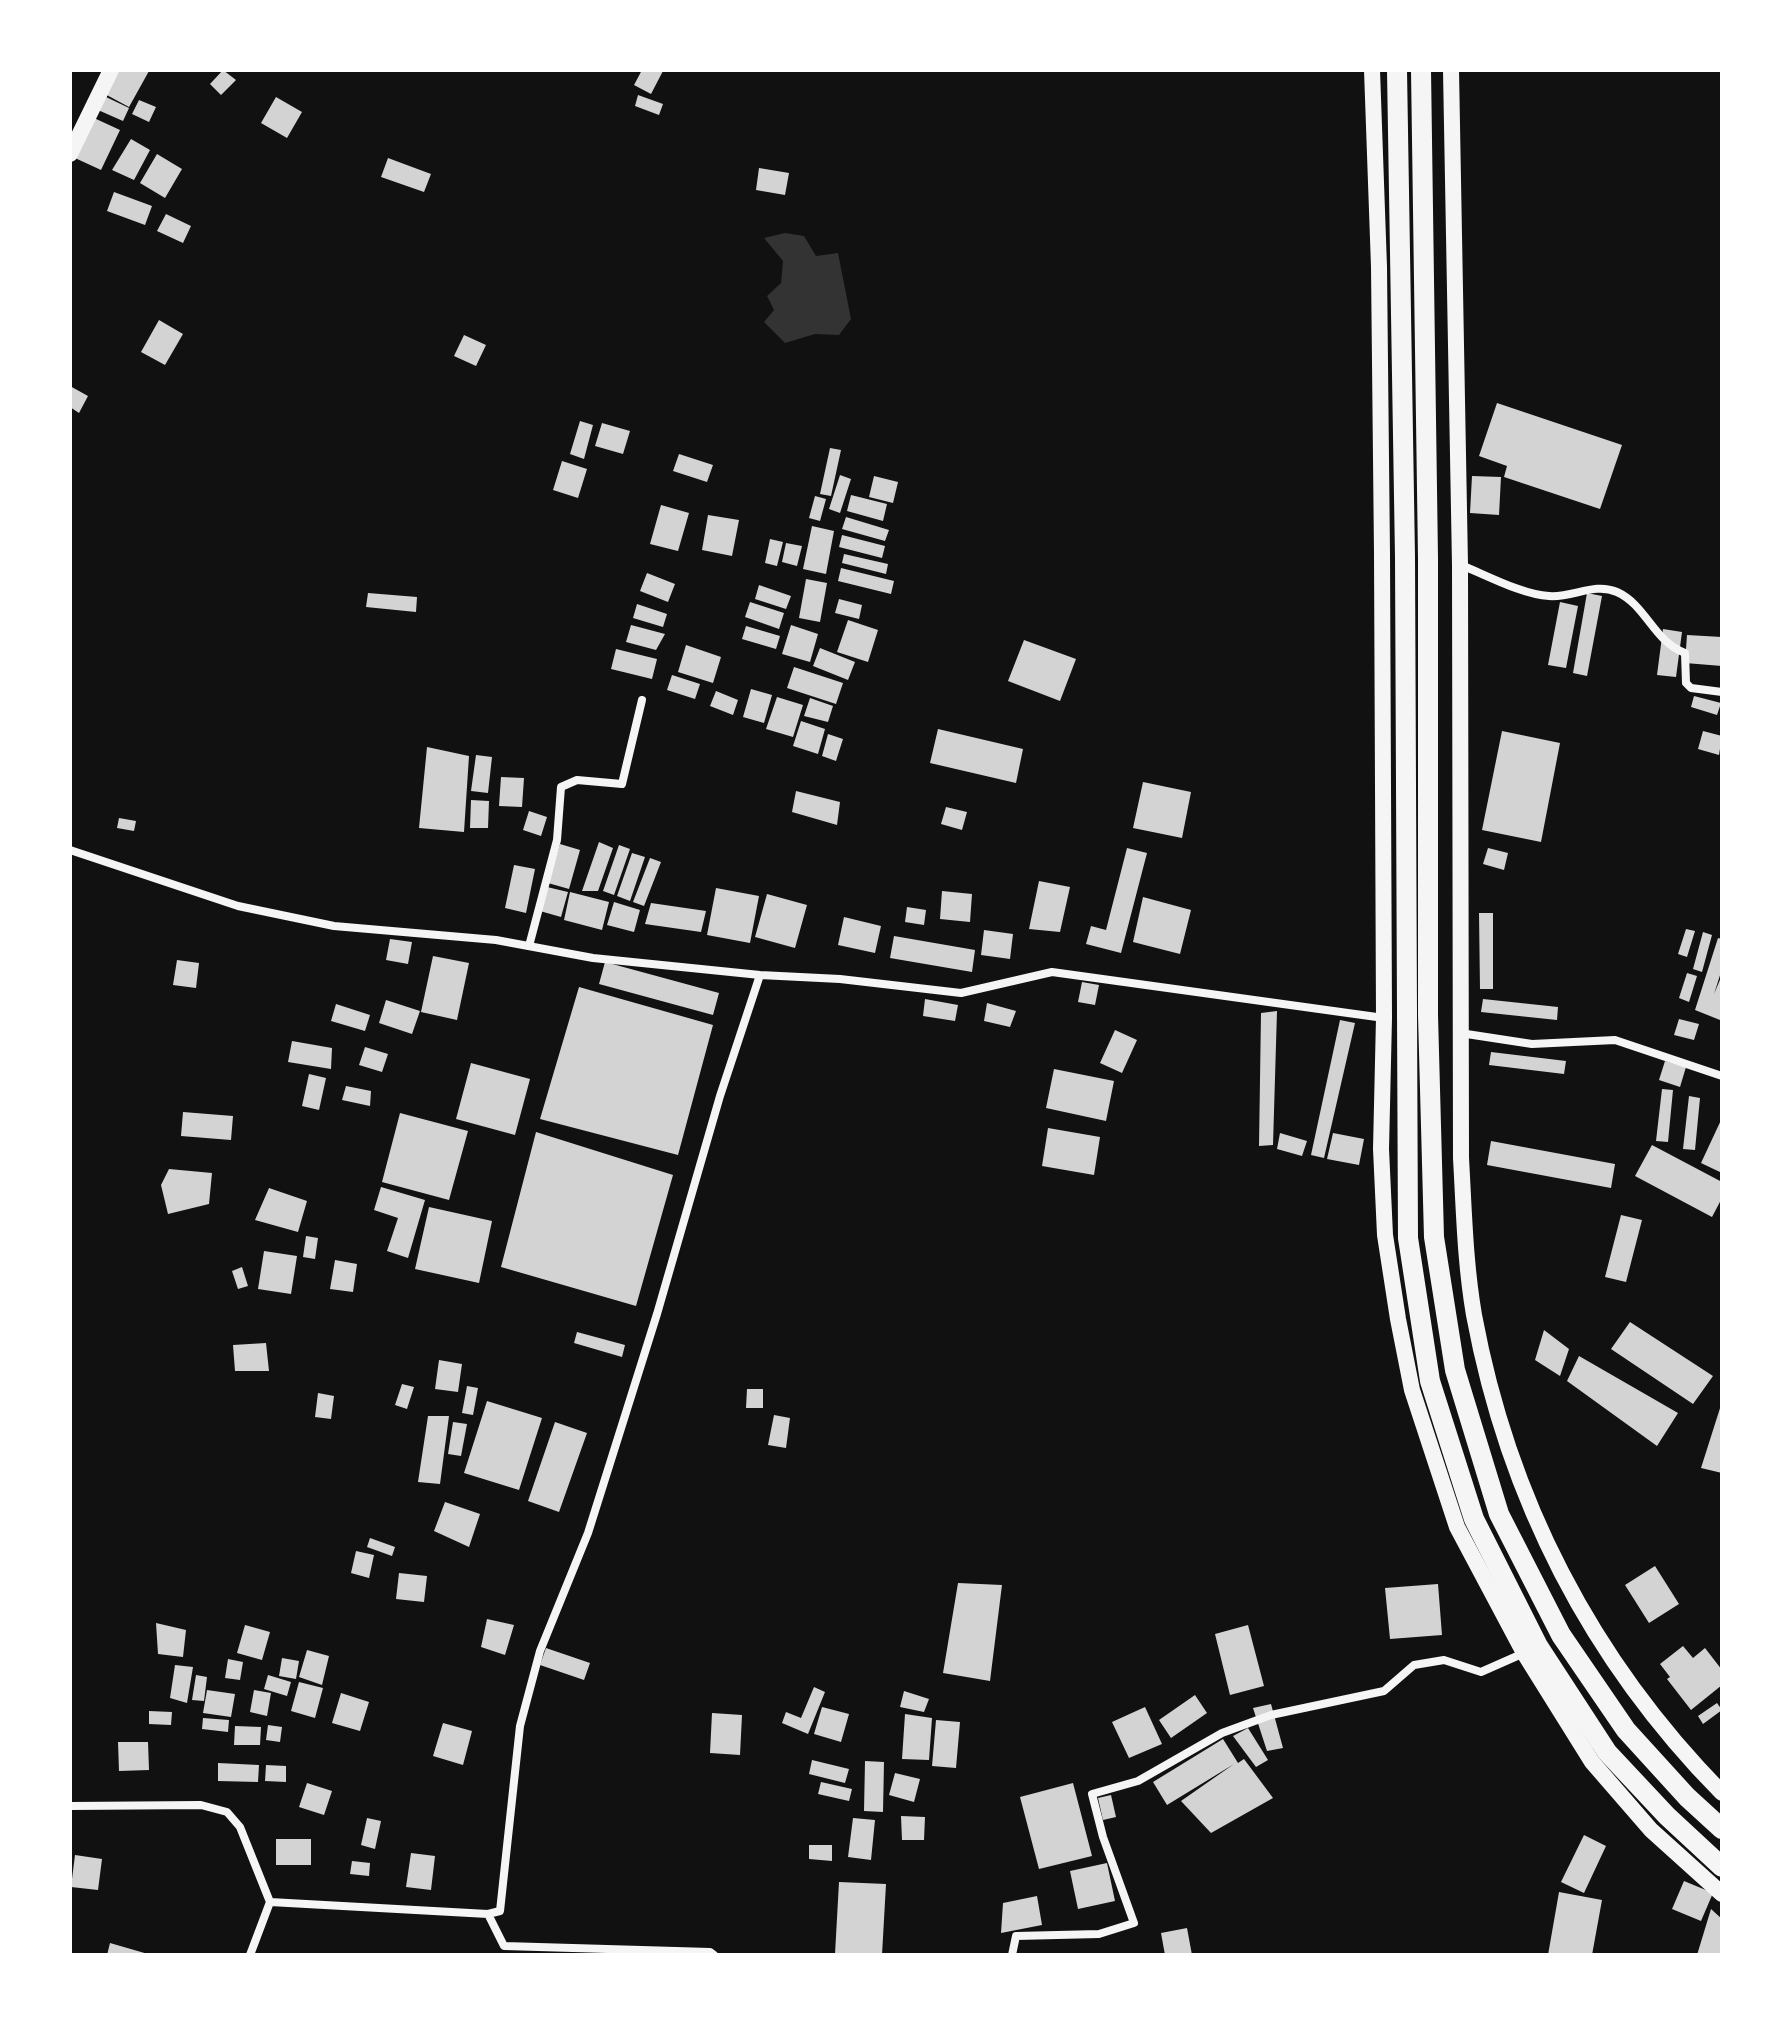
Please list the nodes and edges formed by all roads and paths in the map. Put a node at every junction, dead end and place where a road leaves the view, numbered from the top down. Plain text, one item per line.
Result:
1 (111, 70) edge
2 (1372, 70) edge
3 (1397, 70) edge
4 (1421, 70) edge
5 (1451, 70) edge
6 (70, 154) edge
7 (1460, 565) junction
8 (1722, 692) edge
9 (642, 700) dead end
10 (70, 850) edge
11 (529, 946) junction
12 (760, 975) junction
13 (1384, 1018) junction
14 (1459, 1033) junction
15 (1722, 1076) edge
16 (1524, 1653) junction
17 (1722, 1793) edge
18 (70, 1806) edge
19 (1722, 1829) edge
20 (1722, 1867) edge
21 (1722, 1894) edge
22 (270, 1902) junction
23 (488, 1914) junction
24 (250, 1955) edge
25 (714, 1955) edge
26 (1012, 1955) edge

1 - 6 main road
2 - 13 main road
3 - 20 highway
4 - 19 highway
5 - 7 main road
7 - 8 street
7 - 14 main road
9 - 11 street
10 - 11 street
11 - 12 street
12 - 13 street
12 - 23 street
13 - 16 main road
14 - 15 street
14 - 17 main road
16 - 21 main road
16 - 26 street
18 - 22 street
22 - 23 street
22 - 24 street
23 - 25 street

